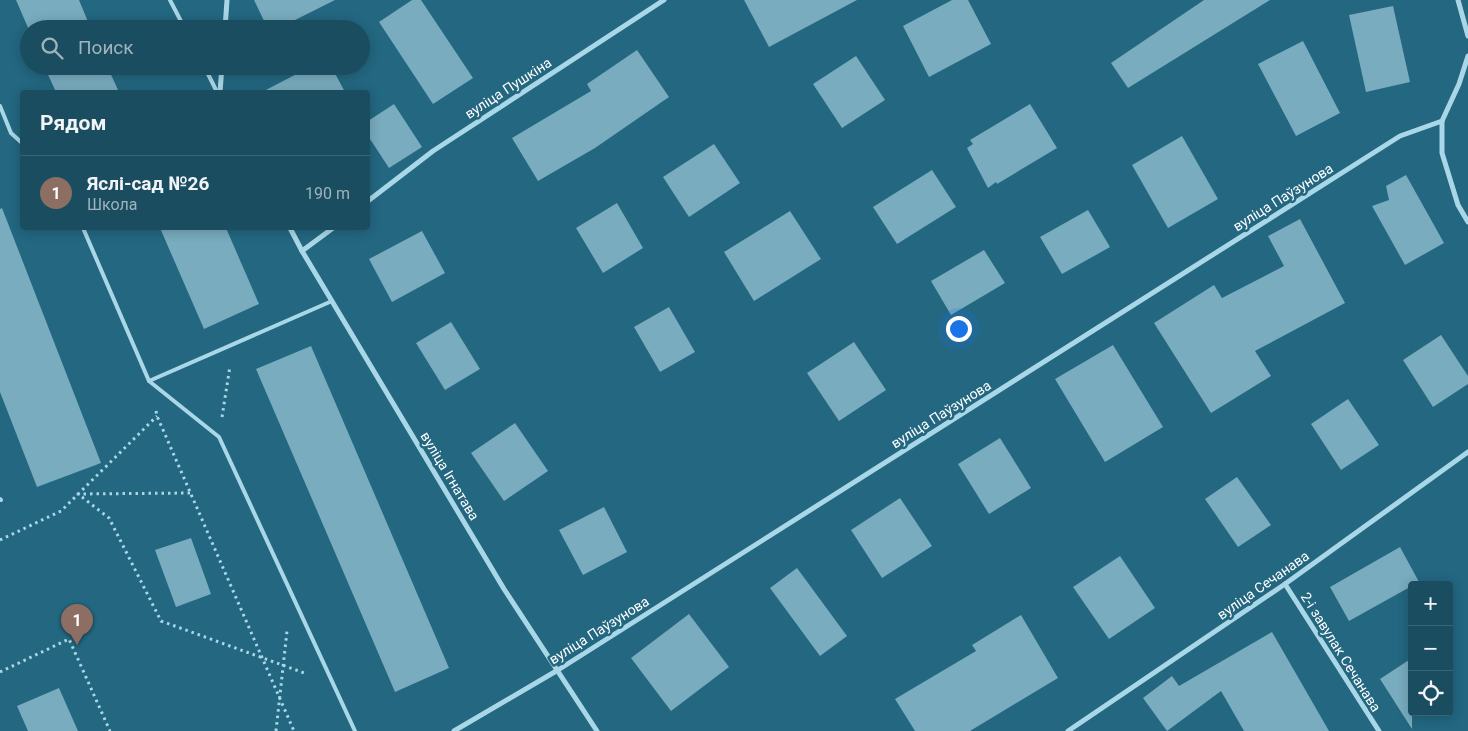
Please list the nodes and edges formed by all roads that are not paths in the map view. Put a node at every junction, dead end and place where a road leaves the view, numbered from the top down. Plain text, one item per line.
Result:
1 (170, 0) edge
2 (227, 0) edge
3 (664, 0) edge
4 (1458, 0) edge
5 (180, 20) edge
6 (226, 20) edge
7 (1468, 36) edge
8 (1468, 56) edge
9 (209, 75) edge
10 (221, 75) edge
11 (218, 90) edge
12 (219, 90) edge
13 (0, 106) edge
14 (1442, 120) junction
15 (20, 141) edge
16 (370, 199) edge
17 (1468, 222) edge
18 (84, 230) edge
19 (291, 230) edge
20 (329, 230) edge
21 (302, 251) junction
22 (332, 301) junction
23 (149, 380) junction
24 (1468, 452) edge
25 (1285, 584) junction
26 (558, 670) junction
27 (355, 731) edge
28 (454, 731) edge
29 (597, 731) edge
30 (1068, 731) edge
31 (1378, 731) edge

1 - 5 lane
2 - 6 street
3 - 16 street, вуліца Пушкіна
4 - 7 street
8 - 14 street
9 - 11 lane
10 - 12 street
13 - 15 lane
14 - 17 street
14 - 26 street, вуліца Паўзунова
18 - 23 lane
19 - 21 street, вуліца Ігнатава
20 - 21 street
21 - 22 street, вуліца Ігнатава
22 - 23 lane
22 - 26 street, вуліца Ігнатава
23 - 27 lane
24 - 25 street, вуліца Сечанава
25 - 30 street, вуліца Сечанава
25 - 31 street, 2-і завулак Сечанава
26 - 28 street, вуліца Паўзунова
26 - 29 street, вуліца Ігнатава

